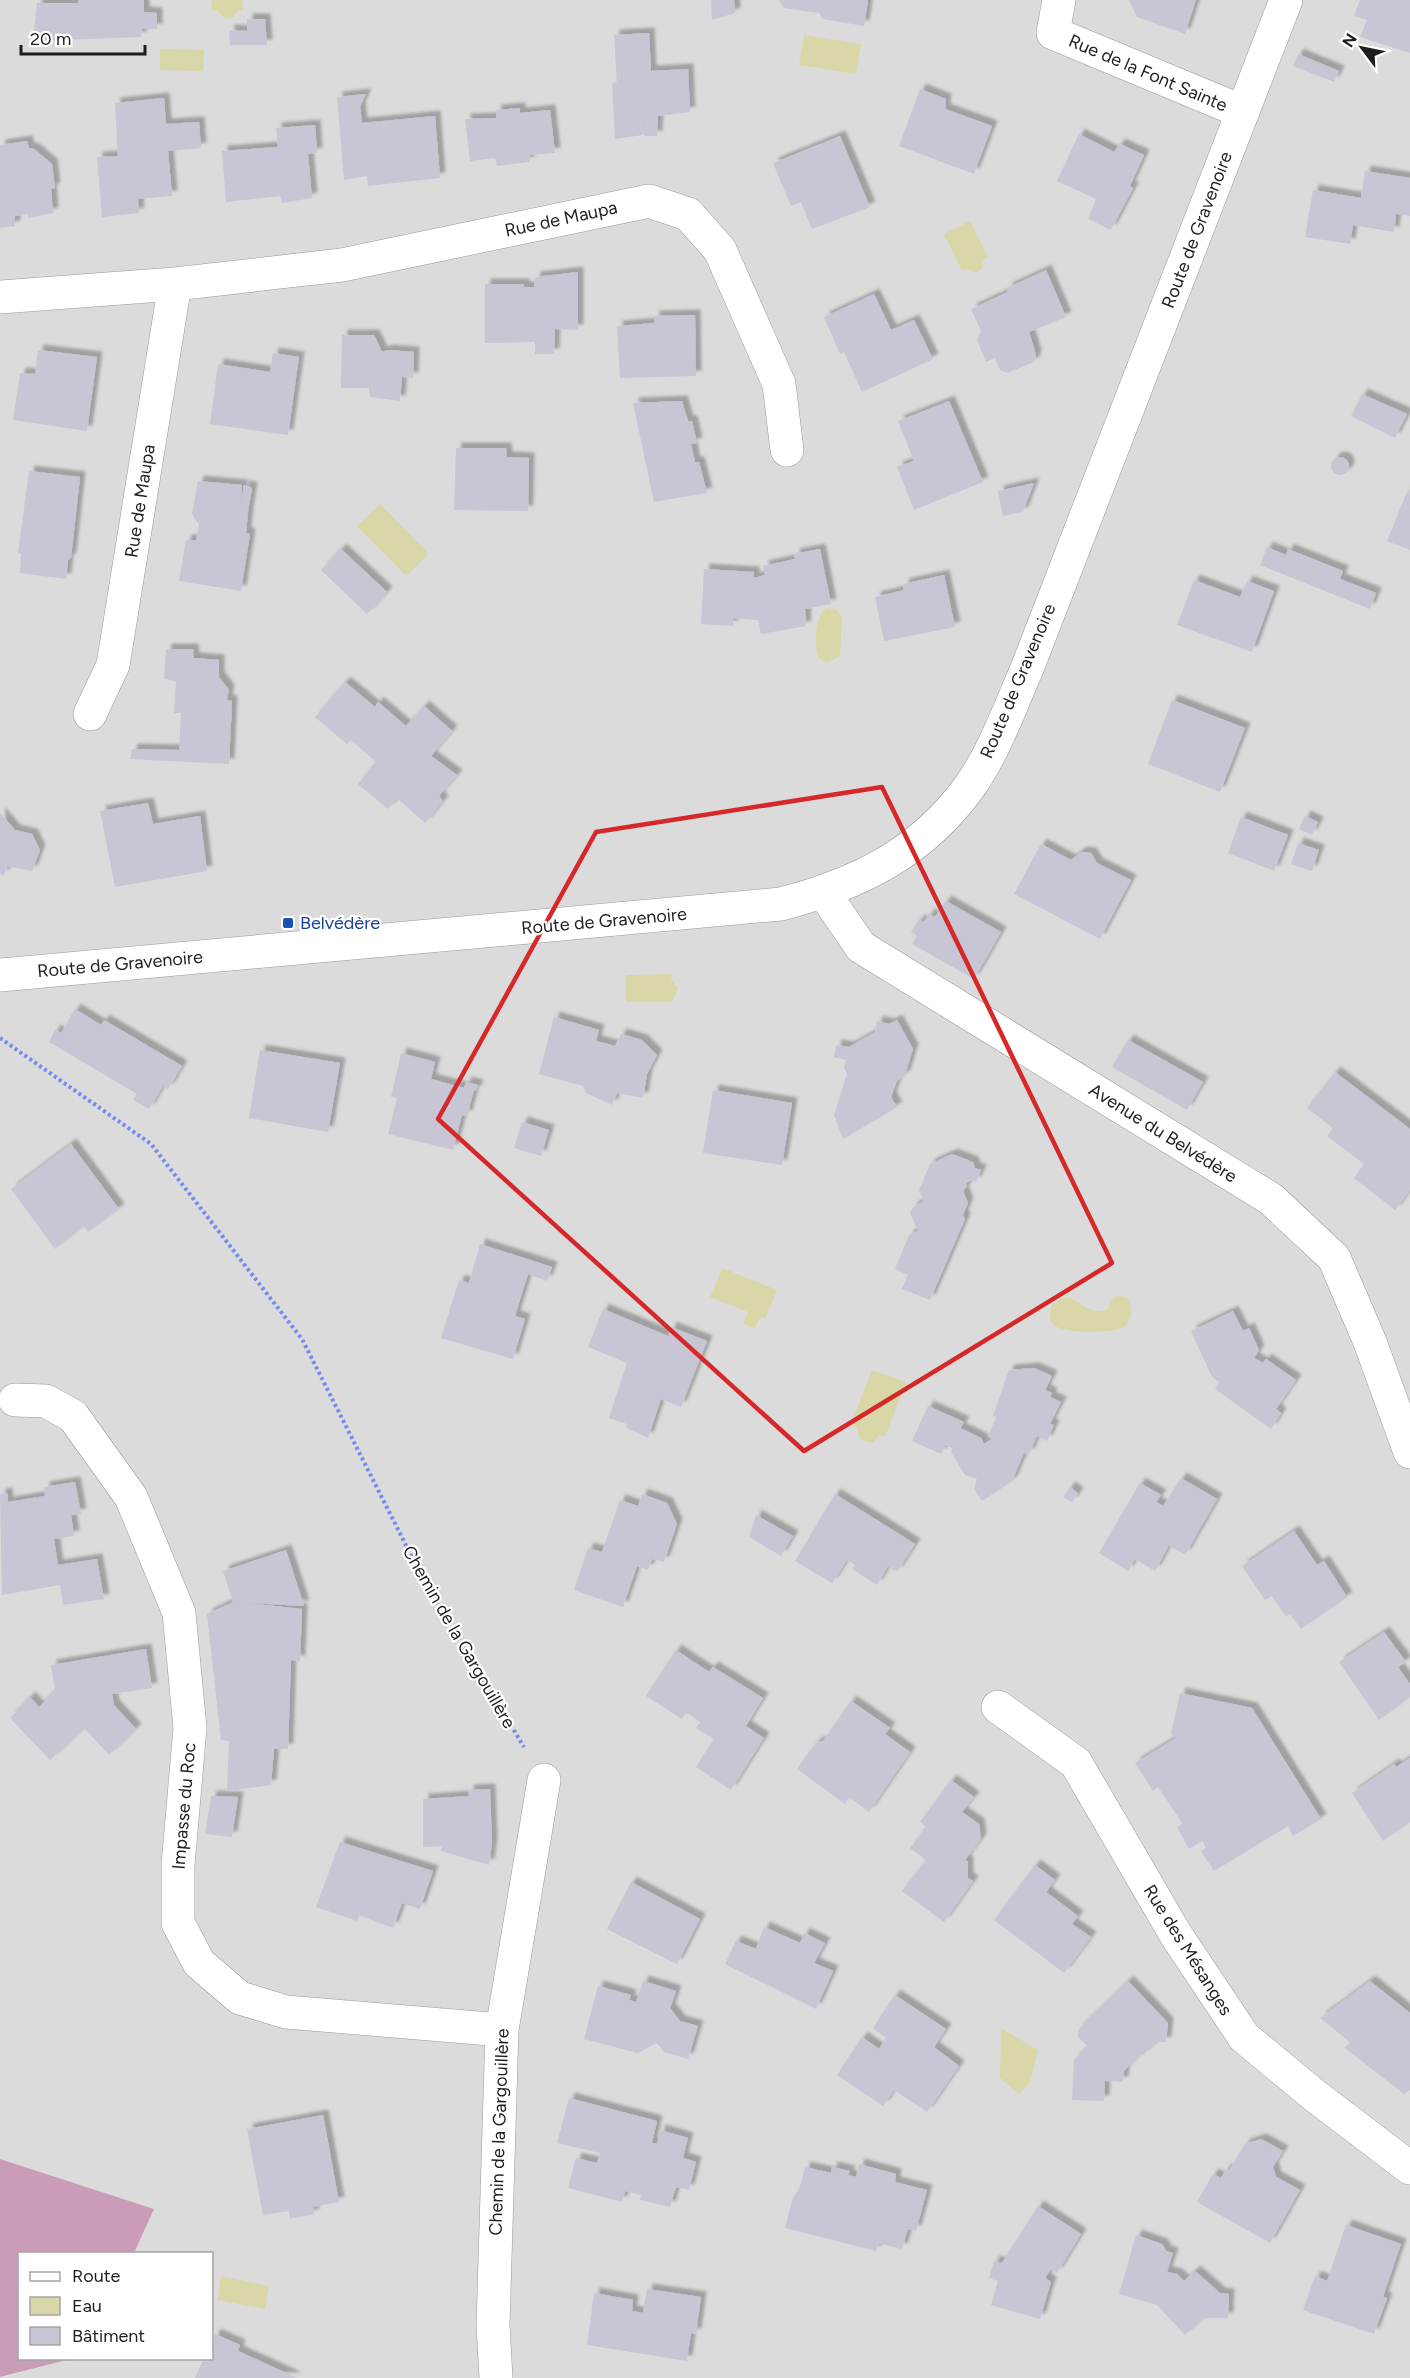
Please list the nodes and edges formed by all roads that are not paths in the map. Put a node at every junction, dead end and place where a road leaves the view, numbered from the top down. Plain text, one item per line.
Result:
1 (1059, 0) edge
2 (1286, 0) edge
3 (1243, 112) junction
4 (175, 284) junction
5 (0, 297) edge
6 (787, 450) dead end
7 (90, 714) dead end
8 (824, 893) junction
9 (0, 975) edge
10 (15, 1400) dead end
11 (1410, 1452) edge
12 (998, 1707) dead end
13 (544, 1780) road end
14 (502, 2030) junction
15 (1410, 2168) edge
16 (496, 2378) edge

1 - 3 street, Rue de la Font Sainte
2 - 3 street, Route de Gravenoire
3 - 8 street, Route de Gravenoire
4 - 5 street, Rue de Maupa
4 - 6 street, Rue de Maupa
4 - 7 street, Rue de Maupa
8 - 9 street, Route de Gravenoire
8 - 11 street, Avenue du Belvédère
10 - 14 street, Impasse du Roc
12 - 15 street, Rue des Mésanges
13 - 14 street, Chemin de la Gargouillère
14 - 16 street, Chemin de la Gargouillère

